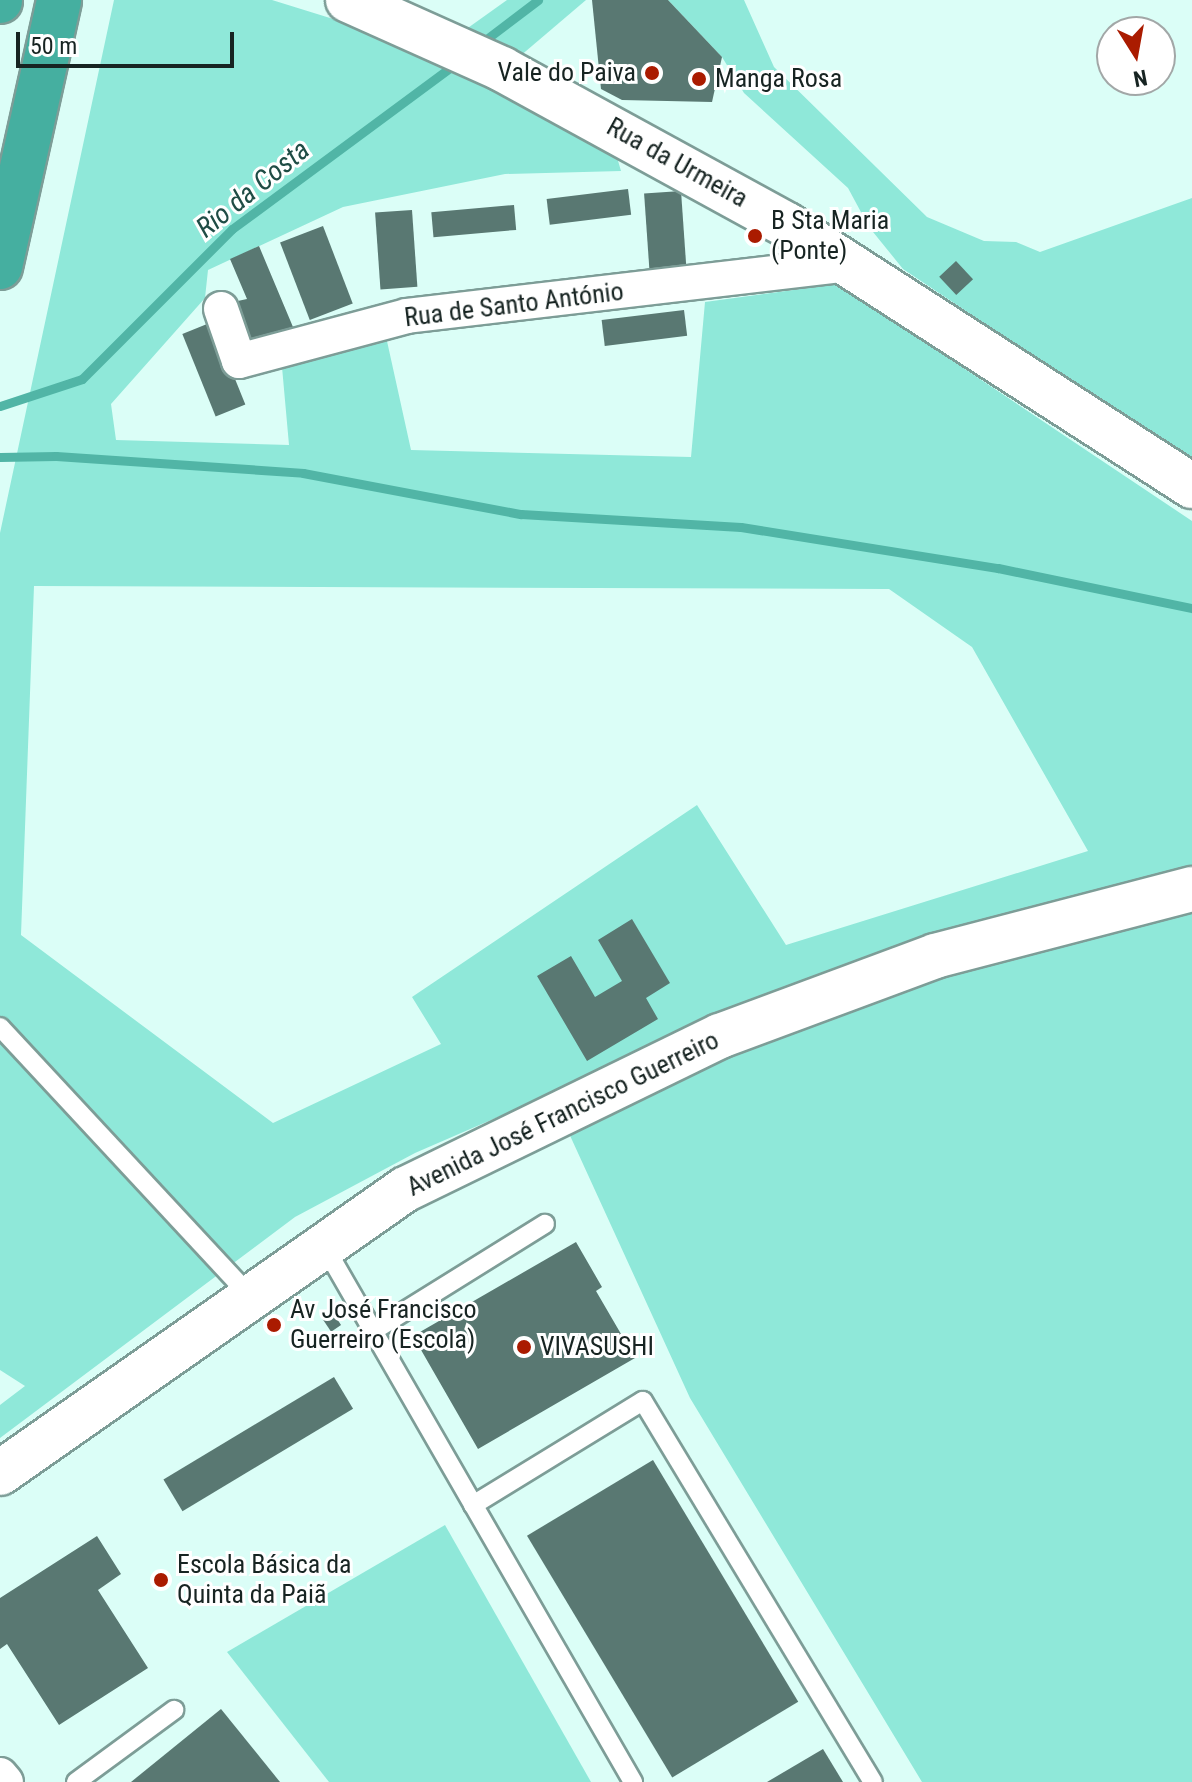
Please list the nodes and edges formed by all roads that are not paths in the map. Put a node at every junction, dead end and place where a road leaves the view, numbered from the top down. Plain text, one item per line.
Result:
1 (59, 0) edge
2 (348, 0) edge
3 (847, 264) junction
4 (0, 267) edge
5 (221, 309) dead end
6 (1192, 486) edge
7 (1192, 889) edge
8 (0, 1027) edge
9 (545, 1224) dead end
10 (322, 1243) junction
11 (249, 1295) junction
12 (376, 1329) junction
13 (0, 1473) edge
14 (473, 1505) junction
15 (174, 1710) dead end
16 (0, 1775) edge
17 (6, 1782) edge
18 (76, 1782) edge
19 (633, 1782) edge
20 (873, 1782) edge

1 - 4 highway
2 - 3 main road, Rua da Urmeira
3 - 5 street, Rua de Santo António
3 - 6 main road, Rua da Urmeira
7 - 10 main road, Avenida José Francisco Guerreiro
8 - 11 lane
9 - 12 lane
10 - 11 main road, Avenida José Francisco Guerreiro
10 - 12 lane
11 - 13 main road, Avenida José Francisco Guerreiro
12 - 14 lane
14 - 19 lane
14 - 20 lane
15 - 18 lane
16 - 17 street

